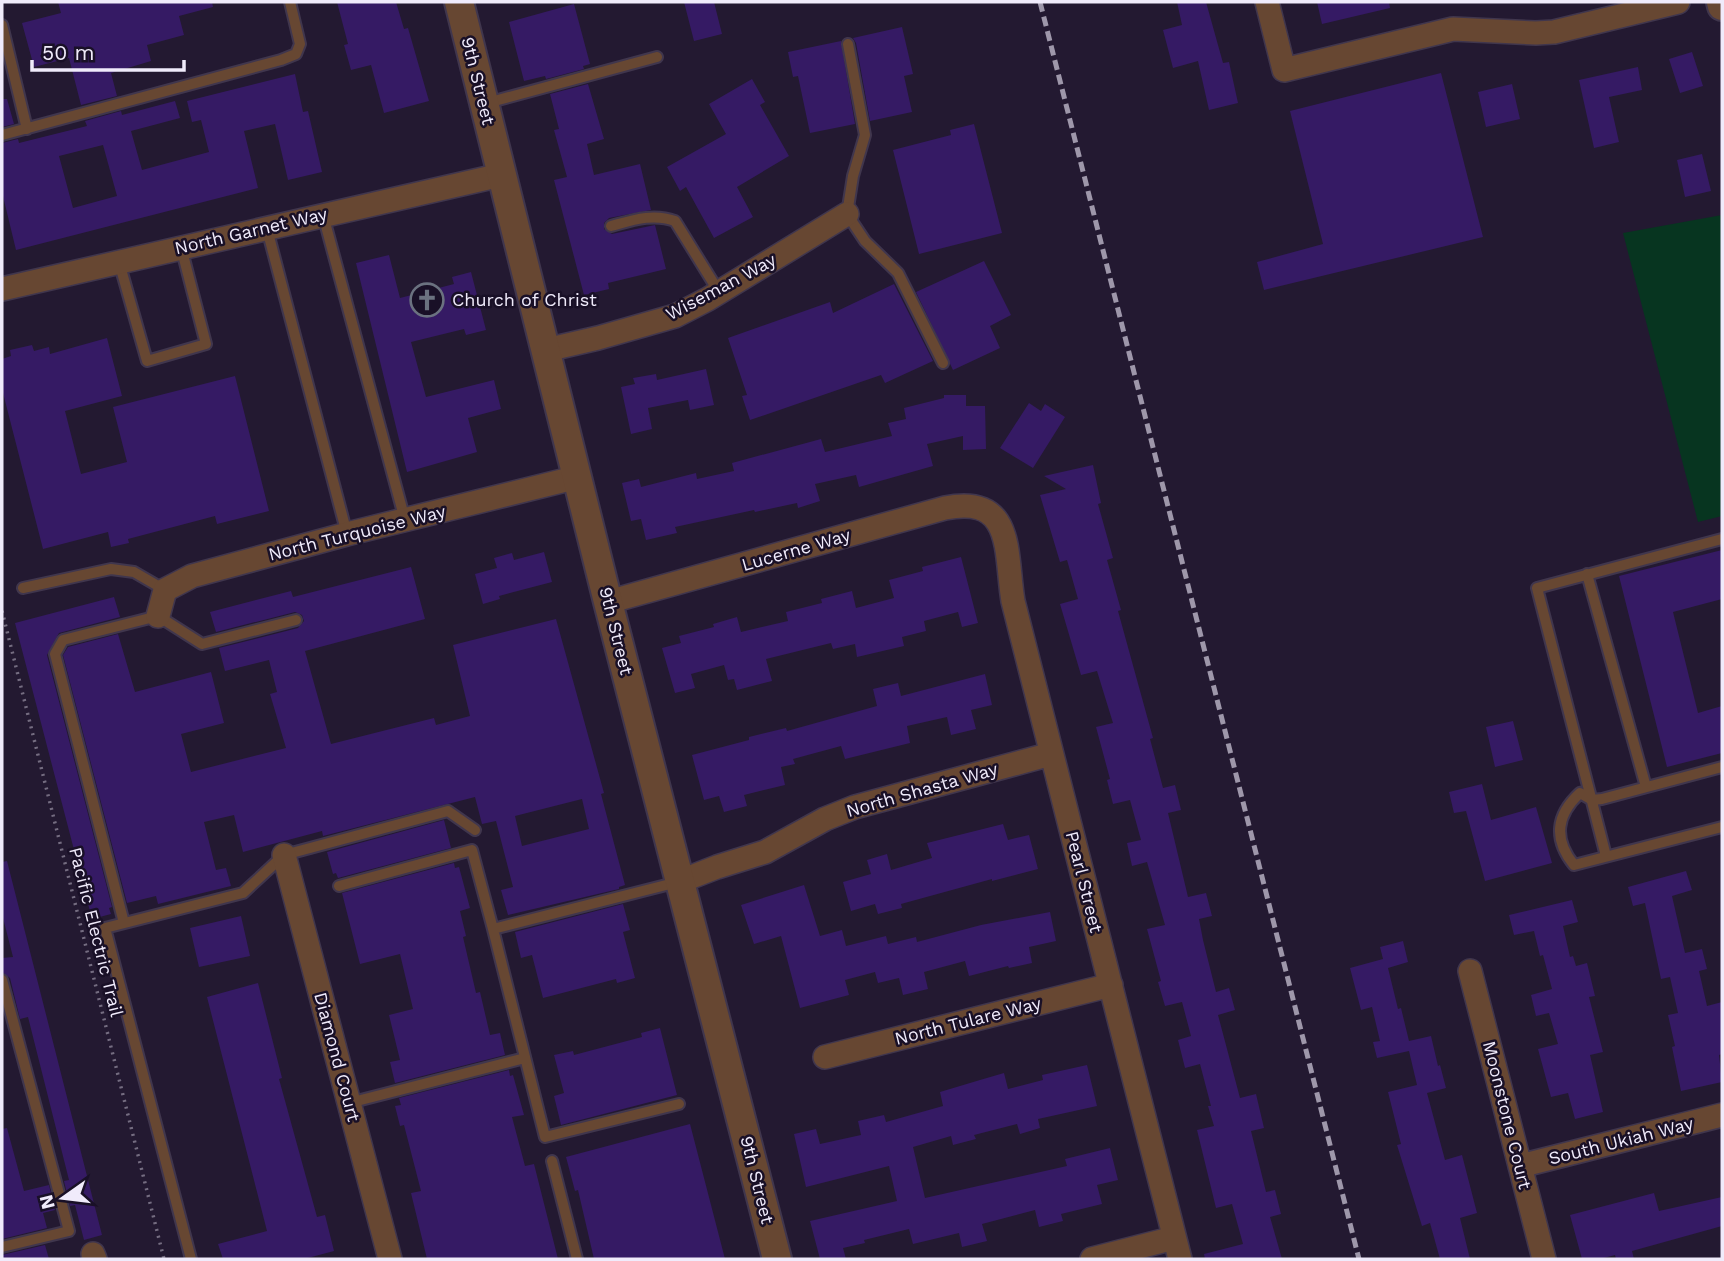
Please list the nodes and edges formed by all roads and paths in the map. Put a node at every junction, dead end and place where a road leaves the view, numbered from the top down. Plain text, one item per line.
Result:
1 (290, 2) edge
2 (459, 2) edge
3 (1267, 2) edge
4 (1678, 2) edge
5 (2, 25) edge
6 (848, 44) dead end
7 (657, 57) dead end
8 (484, 104) junction
9 (27, 128) junction
10 (2, 135) edge
11 (501, 175) junction
12 (847, 214) junction
13 (323, 215) junction
14 (611, 226) dead end
15 (267, 228) junction
16 (181, 247) junction
17 (119, 262) junction
18 (2, 289) edge
19 (719, 292) junction
20 (545, 350) junction
21 (943, 363) dead end
22 (578, 477) junction
23 (985, 509) joint
24 (405, 520) junction
25 (347, 534) junction
26 (1722, 539) edge
27 (1587, 574) junction
28 (23, 588) dead end
29 (165, 590) junction
30 (608, 602) junction
31 (2, 611) edge
32 (158, 616) junction
33 (296, 620) dead end
34 (1051, 754) junction
35 (1722, 767) edge
36 (1646, 787) junction
37 (1592, 800) junction
38 (1722, 827) edge
39 (475, 830) dead end
40 (284, 855) junction
41 (1606, 856) junction
42 (681, 881) junction
43 (339, 886) dead end
44 (124, 923) junction
45 (493, 929) junction
46 (1470, 971) dead end
47 (2, 980) edge
48 (1111, 985) junction
49 (825, 1057) dead end
50 (525, 1058) junction
51 (349, 1103) junction
52 (679, 1104) dead end
53 (1722, 1115) edge
54 (552, 1161) dead end
55 (1520, 1166) junction
56 (2, 1247) edge
57 (1177, 1249) edge
58 (164, 1259) edge
59 (191, 1259) edge
60 (390, 1259) edge
61 (577, 1259) edge
62 (777, 1259) edge
63 (1092, 1259) edge
64 (1544, 1259) edge

1 - 9 lane
2 - 8 street, 9th Street
3 - 4 street
5 - 9 lane
6 - 12 lane
7 - 8 lane
8 - 11 street, 9th Street
9 - 10 lane
11 - 13 street, North Garnet Way
11 - 20 street, 9th Street
12 - 19 street, Wiseman Way
12 - 21 lane
13 - 15 street, North Garnet Way
13 - 24 lane
14 - 19 lane
15 - 16 street, North Garnet Way
15 - 25 lane
16 - 17 street, North Garnet Way
16 - 17 lane
17 - 18 street, North Garnet Way
19 - 20 street, Wiseman Way
20 - 22 street, 9th Street
22 - 24 street, North Turquoise Way
22 - 30 street, 9th Street
23 - 30 street, Lucerne Way
23 - 34 street, Pearl Street
24 - 25 street, North Turquoise Way
25 - 29 street, North Turquoise Way
26 - 27 lane
27 - 36 lane
27 - 37 lane
28 - 29 lane
29 - 32 street
30 - 42 street, 9th Street
31 - 58 path, Pacific Electric Trail
32 - 33 lane
32 - 44 lane
34 - 42 street, North Shasta Way
34 - 48 street, Pearl Street
35 - 36 lane
36 - 37 lane
37 - 41 lane
37 - 41 lane
38 - 41 lane
39 - 40 lane
40 - 44 lane
40 - 51 street, Diamond Court
42 - 45 lane
42 - 62 street, 9th Street
43 - 45 lane
44 - 59 lane
45 - 50 lane
46 - 55 street, Moonstone Court
47 - 56 lane
48 - 49 street, North Tulare Way
48 - 57 street, Pearl Street
50 - 51 lane
50 - 52 lane
51 - 60 street, Diamond Court
53 - 55 street, South Ukiah Way
54 - 61 lane
55 - 64 street, Moonstone Court
57 - 63 street

